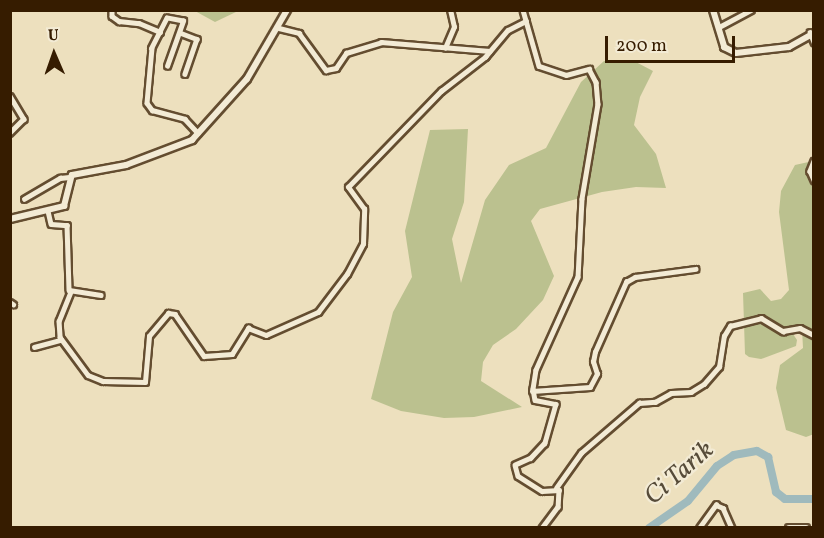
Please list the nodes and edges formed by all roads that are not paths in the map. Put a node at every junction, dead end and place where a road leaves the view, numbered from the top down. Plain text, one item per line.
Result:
1 (112, 10) edge
2 (287, 10) edge
3 (450, 10) edge
4 (523, 10) edge
5 (713, 10) edge
6 (751, 10) edge
7 (526, 21) junction
8 (719, 27) junction
9 (279, 28) junction
10 (160, 32) junction
11 (181, 33) junction
12 (812, 33) edge
13 (813, 42) edge
14 (445, 48) junction
15 (490, 51) junction
16 (167, 66) dead end
17 (185, 74) dead end
18 (10, 96) edge
19 (10, 133) edge
20 (198, 133) junction
21 (813, 161) edge
22 (69, 177) junction
23 (813, 180) edge
24 (24, 199) dead end
25 (48, 211) junction
26 (10, 219) edge
27 (695, 269) dead end
28 (71, 292) junction
29 (101, 295) dead end
30 (813, 335) edge
31 (61, 340) junction
32 (34, 347) dead end
33 (532, 391) junction
34 (556, 488) junction
35 (542, 528) edge
36 (699, 528) edge
37 (732, 528) edge
38 (789, 528) edge
39 (806, 528) edge

1 - 10 street
2 - 9 street
3 - 14 street
4 - 7 street
5 - 8 street
6 - 8 street
7 - 15 street
7 - 33 street
8 - 12 street
9 - 14 street
9 - 20 street
10 - 11 street
10 - 20 street
11 - 16 street
11 - 17 street
12 - 13 street
14 - 15 street
15 - 31 street
18 - 19 street
20 - 22 street
21 - 23 street
22 - 24 street
22 - 25 street
25 - 26 street
25 - 28 street
27 - 33 street
28 - 29 street
28 - 31 street
30 - 34 street
31 - 32 street
33 - 34 street
34 - 35 street
36 - 37 street
38 - 39 street

